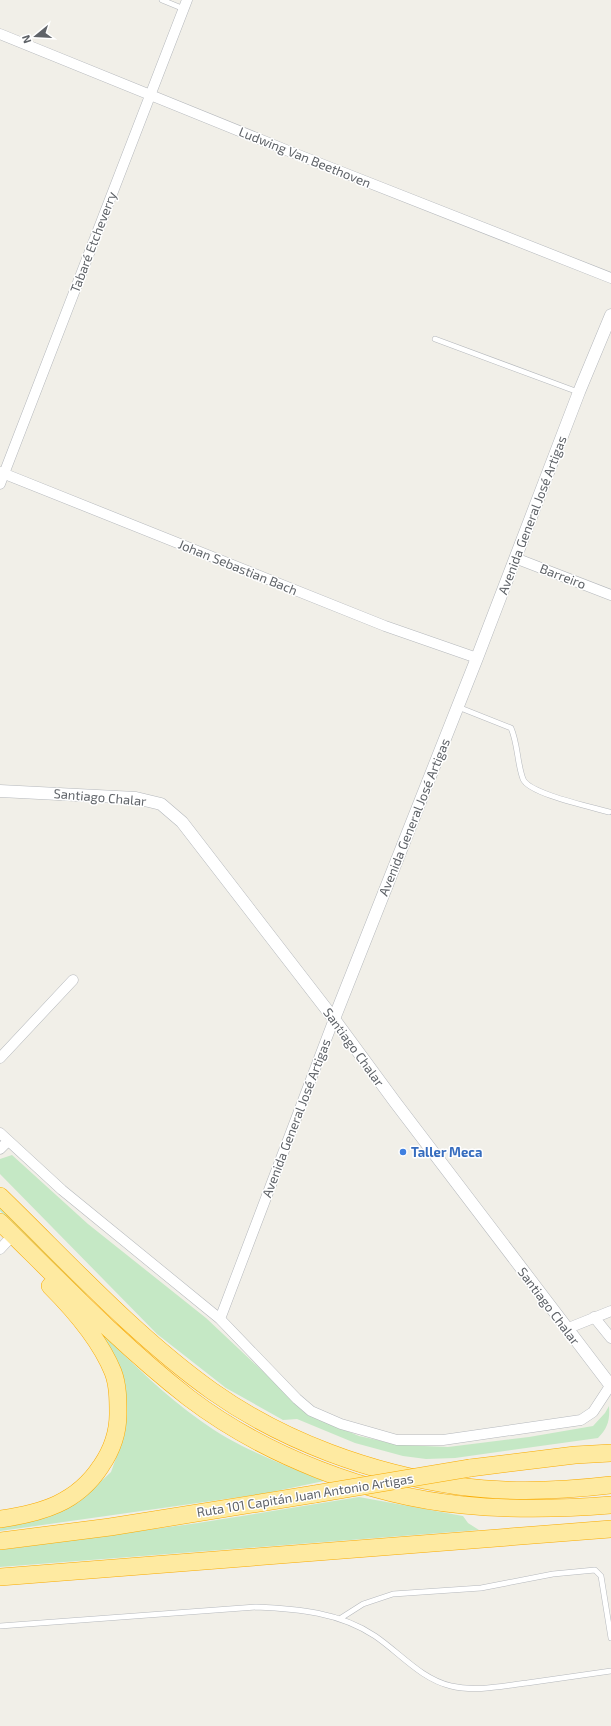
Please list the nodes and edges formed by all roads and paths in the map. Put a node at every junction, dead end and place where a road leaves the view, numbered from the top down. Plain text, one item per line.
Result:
1 (162, 0) edge
2 (185, 4) edge
3 (0, 34) edge
4 (150, 95) junction
5 (611, 278) edge
6 (611, 315) edge
7 (435, 339) dead end
8 (579, 392) junction
9 (2, 473) edge
10 (0, 484) edge
11 (515, 558) junction
12 (611, 595) edge
13 (477, 658) junction
14 (458, 707) junction
15 (0, 791) edge
16 (609, 812) dead end
17 (73, 980) dead end
18 (334, 1018) junction
19 (0, 1058) edge
20 (0, 1133) edge
21 (8, 1141) junction
22 (0, 1150) edge
23 (0, 1196) edge
24 (0, 1222) edge
25 (16, 1238) junction
26 (0, 1249) edge
27 (611, 1311) edge
28 (594, 1317) junction
29 (220, 1319) junction
30 (566, 1329) junction
31 (611, 1338) edge
32 (611, 1387) edge
33 (610, 1451) edge
34 (611, 1485) edge
35 (611, 1505) edge
36 (0, 1519) edge
37 (611, 1529) edge
38 (0, 1541) edge
39 (0, 1576) edge
40 (341, 1618) junction
41 (0, 1626) edge
42 (611, 1638) edge
43 (611, 1671) edge

1 - 2 lane
2 - 4 street, Tabaré Etcheverry
3 - 4 street, Ludwing Van Beethoven
4 - 5 street, Ludwing Van Beethoven
4 - 9 street, Tabaré Etcheverry
6 - 8 street, Avenida General José Artigas
7 - 8 lane
8 - 11 street, Avenida General José Artigas
9 - 10 street, Tabaré Etcheverry
9 - 13 street, Johan Sebastian Bach
11 - 12 street, Barreiro
11 - 13 street, Avenida General José Artigas
13 - 14 street, Avenida General José Artigas
14 - 16 lane
14 - 18 street, Avenida General José Artigas
15 - 18 street, Santiago Chalar
17 - 19 street
18 - 29 street, Avenida General José Artigas
18 - 30 street, Santiago Chalar
20 - 21 street
21 - 22 street
21 - 29 street
23 - 34 highway
24 - 25 highway
25 - 26 street
25 - 35 highway
25 - 36 highway
27 - 28 street
28 - 30 street
28 - 31 street
29 - 32 street
30 - 32 street, Santiago Chalar
33 - 38 highway, Ruta 101 Capitán Juan Antonio Artigas, bridge
37 - 39 highway
40 - 41 lane
40 - 42 lane
40 - 43 lane

